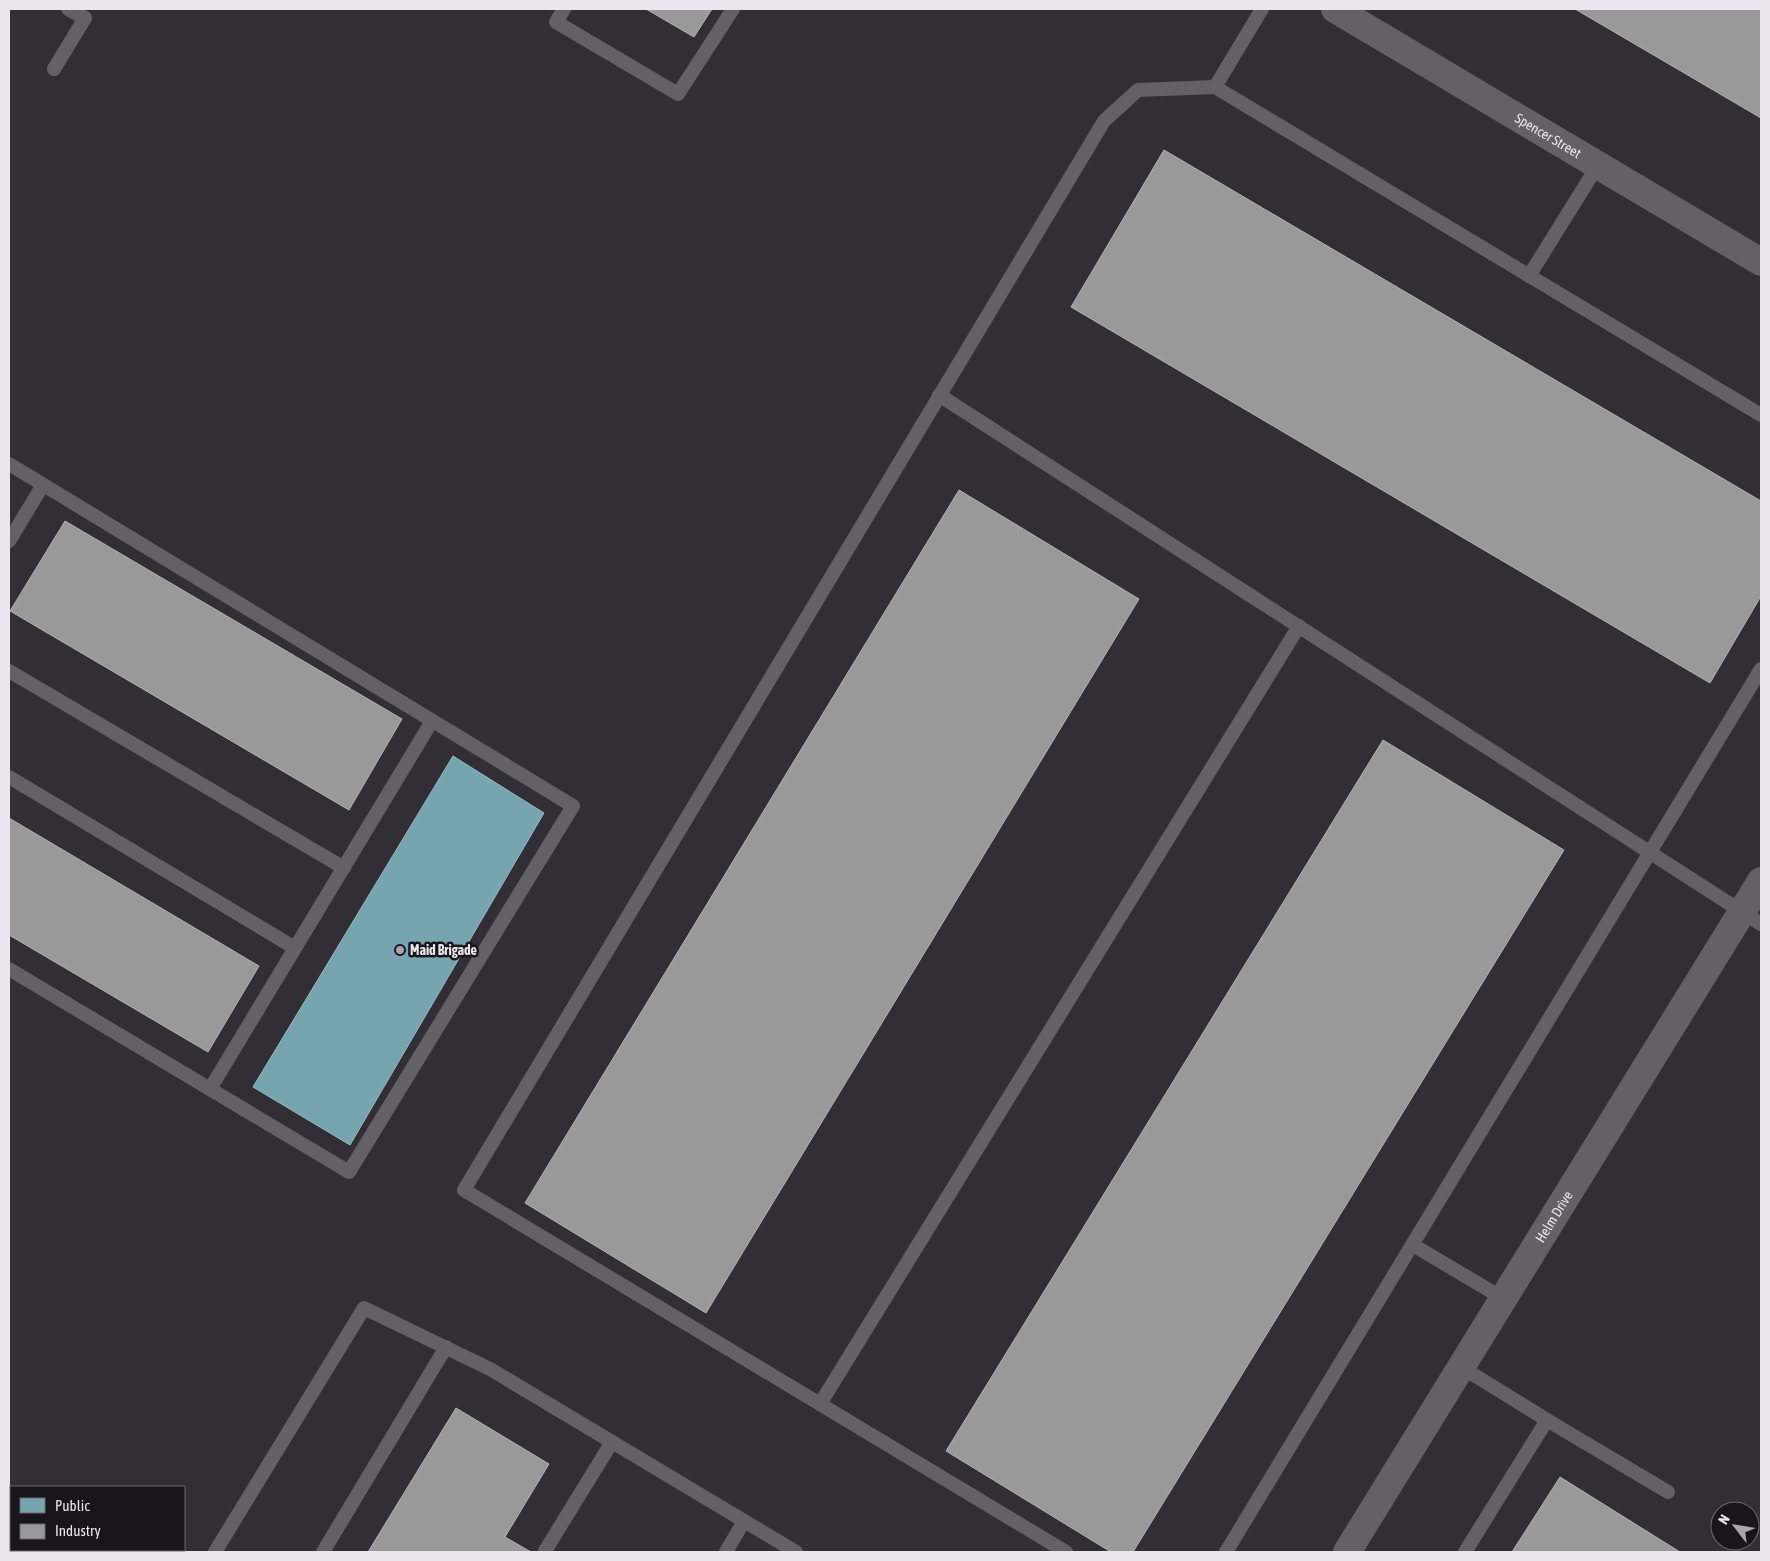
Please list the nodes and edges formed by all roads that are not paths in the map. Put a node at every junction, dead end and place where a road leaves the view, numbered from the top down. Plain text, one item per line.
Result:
1 (68, 9) edge
2 (564, 9) edge
3 (733, 9) edge
4 (1262, 9) edge
5 (1336, 9) edge
6 (88, 13) edge
7 (54, 70) dead end
8 (1216, 87) junction
9 (1598, 165) junction
10 (1761, 262) edge
11 (1530, 276) junction
12 (939, 395) junction
13 (1761, 415) edge
14 (9, 464) edge
15 (42, 485) junction
16 (9, 541) edge
17 (1299, 626) junction
18 (1761, 669) edge
19 (9, 671) edge
20 (432, 721) junction
21 (9, 777) edge
22 (1651, 852) junction
23 (344, 868) junction
24 (1761, 881) edge
25 (1752, 918) edge
26 (295, 948) junction
27 (9, 969) edge
28 (210, 1089) junction
29 (1413, 1245) junction
30 (1504, 1299) junction
31 (446, 1347) junction
32 (1461, 1367) junction
33 (820, 1404) junction
34 (1547, 1420) junction
35 (612, 1442) junction
36 (1668, 1492) dead end
37 (744, 1521) junction
38 (545, 1551) edge
39 (215, 1552) edge
40 (323, 1552) edge
41 (726, 1552) edge
42 (796, 1552) edge
43 (1066, 1552) edge
44 (1226, 1552) edge
45 (1347, 1552) edge
46 (1465, 1552) edge

1 - 6 lane
2 - 3 lane
4 - 8 lane
5 - 9 street, Spencer Street
6 - 7 lane
8 - 11 lane
8 - 12 lane
9 - 10 street, Spencer Street
9 - 11 lane
11 - 13 lane
12 - 17 lane
12 - 33 lane
14 - 15 lane
15 - 16 lane
15 - 20 lane
17 - 22 lane
17 - 33 lane
18 - 22 lane
19 - 23 lane
20 - 23 lane
20 - 28 lane
21 - 26 lane
22 - 25 lane
22 - 29 lane
23 - 26 lane
24 - 25 street, Helm Drive
25 - 30 street, Helm Drive
26 - 28 lane
27 - 28 lane
29 - 30 lane
29 - 44 lane
30 - 32 street, Helm Drive
31 - 35 lane
31 - 39 lane
31 - 40 lane
32 - 34 lane
32 - 45 street, Helm Drive
33 - 43 lane
34 - 36 lane
34 - 46 lane
35 - 37 lane
35 - 38 lane
37 - 41 lane
37 - 42 lane

